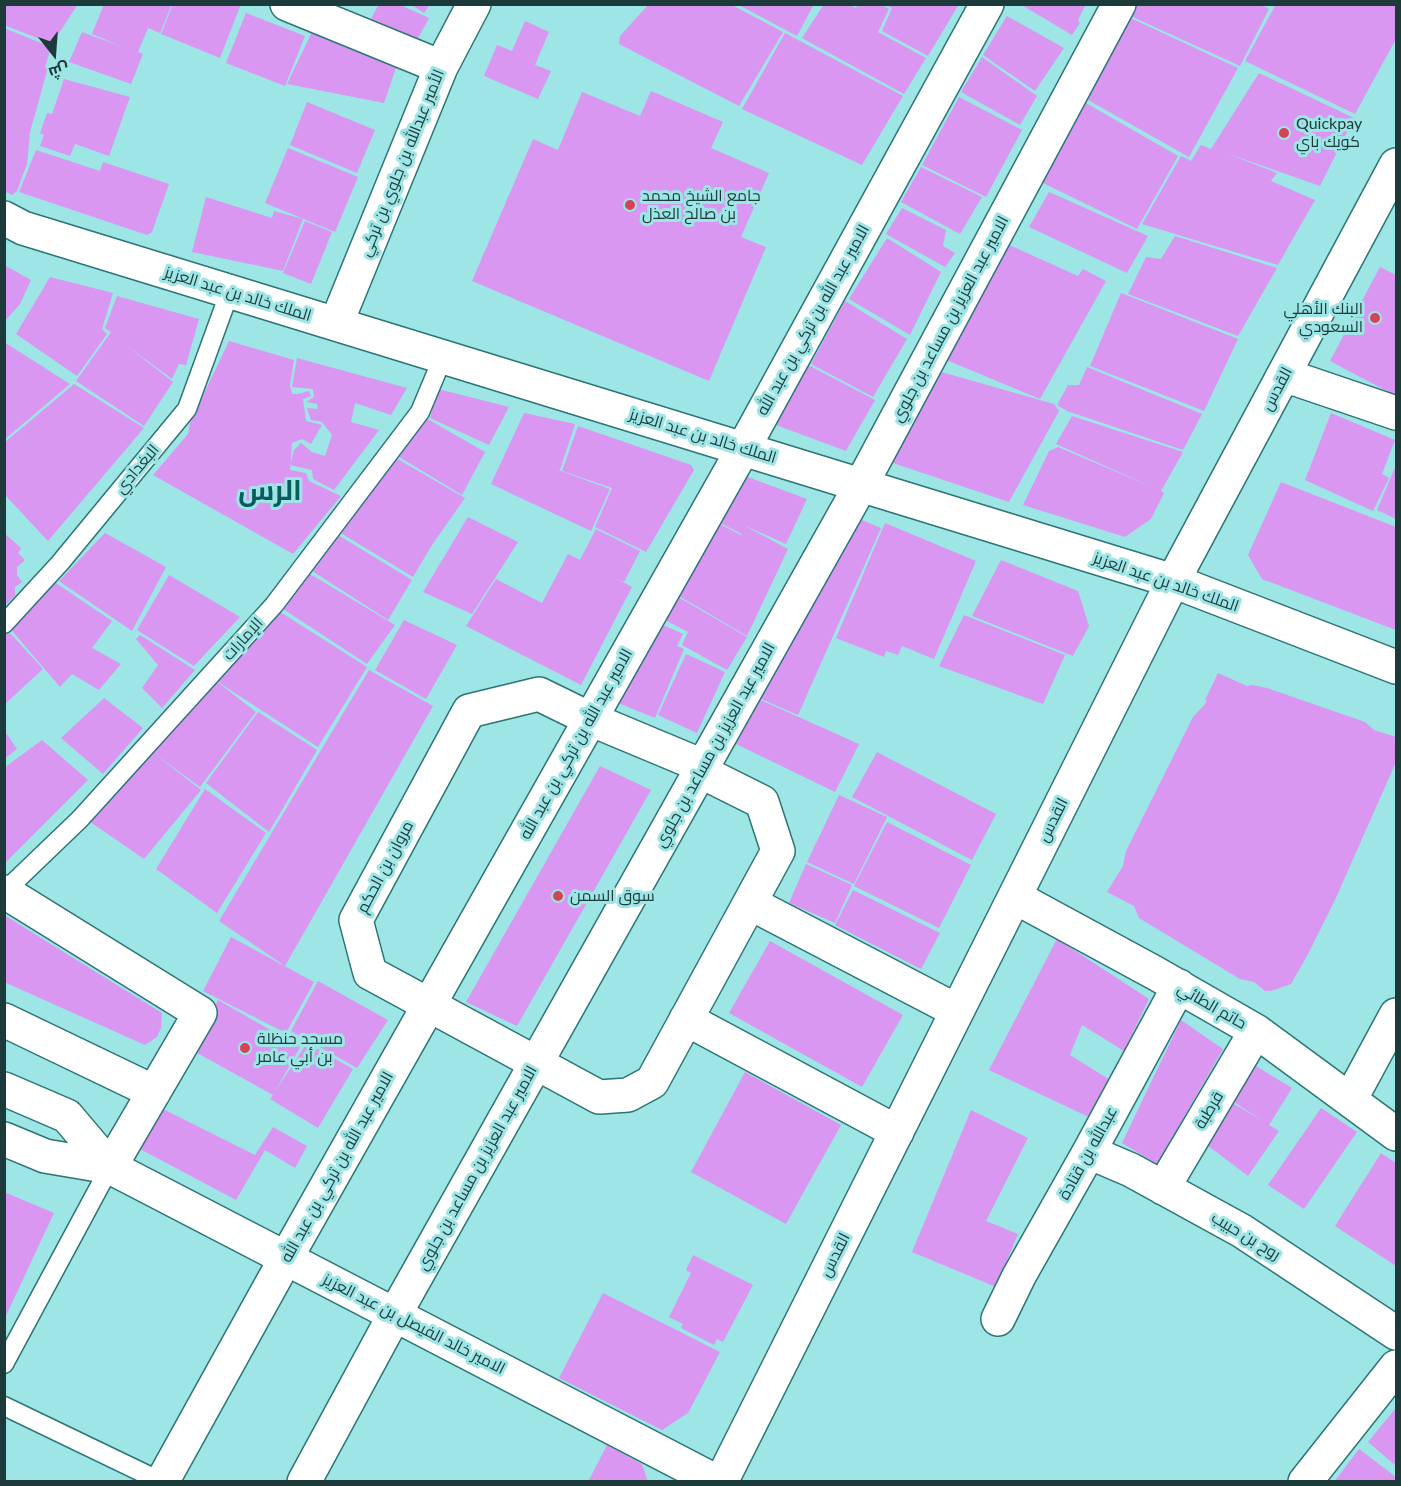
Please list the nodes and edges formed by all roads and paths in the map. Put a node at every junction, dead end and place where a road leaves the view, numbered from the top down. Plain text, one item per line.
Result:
1 (287, 4) edge
2 (474, 4) edge
3 (987, 4) edge
4 (1119, 4) edge
5 (441, 67) junction
6 (1396, 165) edge
7 (4, 219) edge
8 (230, 291) junction
9 (336, 324) junction
10 (443, 357) junction
11 (1284, 375) junction
12 (1396, 413) edge
13 (743, 449) junction
14 (861, 485) junction
15 (1173, 581) junction
16 (4, 624) edge
17 (1396, 667) edge
18 (590, 719) junction
19 (700, 771) junction
20 (5, 892) edge
21 (1015, 897) junction
22 (750, 903) junction
23 (1179, 986) junction
24 (428, 1005) junction
25 (957, 1011) junction
26 (1396, 1015) edge
27 (686, 1019) junction
28 (4, 1020) edge
29 (1256, 1031) junction
30 (536, 1063) junction
31 (4, 1089) edge
32 (154, 1092) junction
33 (1350, 1100) junction
34 (897, 1132) junction
35 (1396, 1134) edge
36 (4, 1139) edge
37 (1089, 1152) junction
38 (111, 1167) junction
39 (1162, 1188) junction
40 (286, 1258) junction
41 (395, 1314) junction
42 (998, 1319) dead end
43 (1396, 1333) edge
44 (4, 1364) edge
45 (1396, 1367) edge
46 (4, 1406) edge
47 (162, 1482) edge
48 (304, 1482) edge
49 (719, 1482) edge
50 (1305, 1482) edge

1 - 5 street
2 - 5 street, الأمير عبدالله بن جلوي بن تركي
3 - 13 street, الامير عبد الله بن تركي بن عبد الله
4 - 14 street, الامير عبد العزيز بن مساعد بن جلوي
5 - 9 street, الأمير عبدالله بن جلوي بن تركي
6 - 11 street, القدس
7 - 8 street, الملك خالد بن عبد العزيز
8 - 9 street, الملك خالد بن عبد العزيز
8 - 16 lane, البغدادي
9 - 10 street, الملك خالد بن عبد العزيز
10 - 13 street, الملك خالد بن عبد العزيز
10 - 20 lane, الإمارات
11 - 12 street
11 - 15 street, القدس
13 - 14 street, الملك خالد بن عبد العزيز
13 - 18 street, الامير عبد الله بن تركي بن عبد الله
14 - 15 street, الملك خالد بن عبد العزيز
14 - 19 street, الامير عبد العزيز بن مساعد بن جلوي
15 - 17 street, الملك خالد بن عبد العزيز
15 - 21 street, القدس
18 - 19 street, مروان بن الحكم
18 - 24 street, الامير عبد الله بن تركي بن عبد الله
18 - 24 street, مروان بن الحكم
19 - 22 street, مروان بن الحكم
19 - 30 street, الامير عبد العزيز بن مساعد بن جلوي
20 - 32 street
21 - 23 street, حاتم الطائي
21 - 25 street, القدس
22 - 25 street
22 - 27 street, مروان بن الحكم
23 - 29 street, حاتم الطائي
23 - 37 street, عبدالله بن قتادة
24 - 30 street, مروان بن الحكم
24 - 40 street, الامير عبد الله بن تركي بن عبد الله
25 - 34 street, القدس
26 - 33 street
27 - 30 street, مروان بن الحكم
27 - 34 street
28 - 32 street
29 - 33 street, حاتم الطائي
29 - 39 street, قرطبة
30 - 41 street, الامير عبد العزيز بن مساعد بن جلوي
31 - 38 street, الامير خالد الفيصل بن عبد العزيز
32 - 38 street
33 - 35 street, حاتم الطائي
34 - 49 street, القدس
36 - 38 street, الامير خالد الفيصل بن عبد العزيز
37 - 39 street, روح بن حبيب
37 - 42 street, عبدالله بن قتادة
38 - 40 street, الامير خالد الفيصل بن عبد العزيز
38 - 44 lane
39 - 43 street, روح بن حبيب
40 - 41 street, الامير خالد الفيصل بن عبد العزيز
40 - 47 street, الامير عبد الله بن تركي بن عبد الله
41 - 48 street, الامير عبد العزيز بن مساعد بن جلوي
41 - 49 street, الامير خالد الفيصل بن عبد العزيز
45 - 50 street
46 - 47 lane

